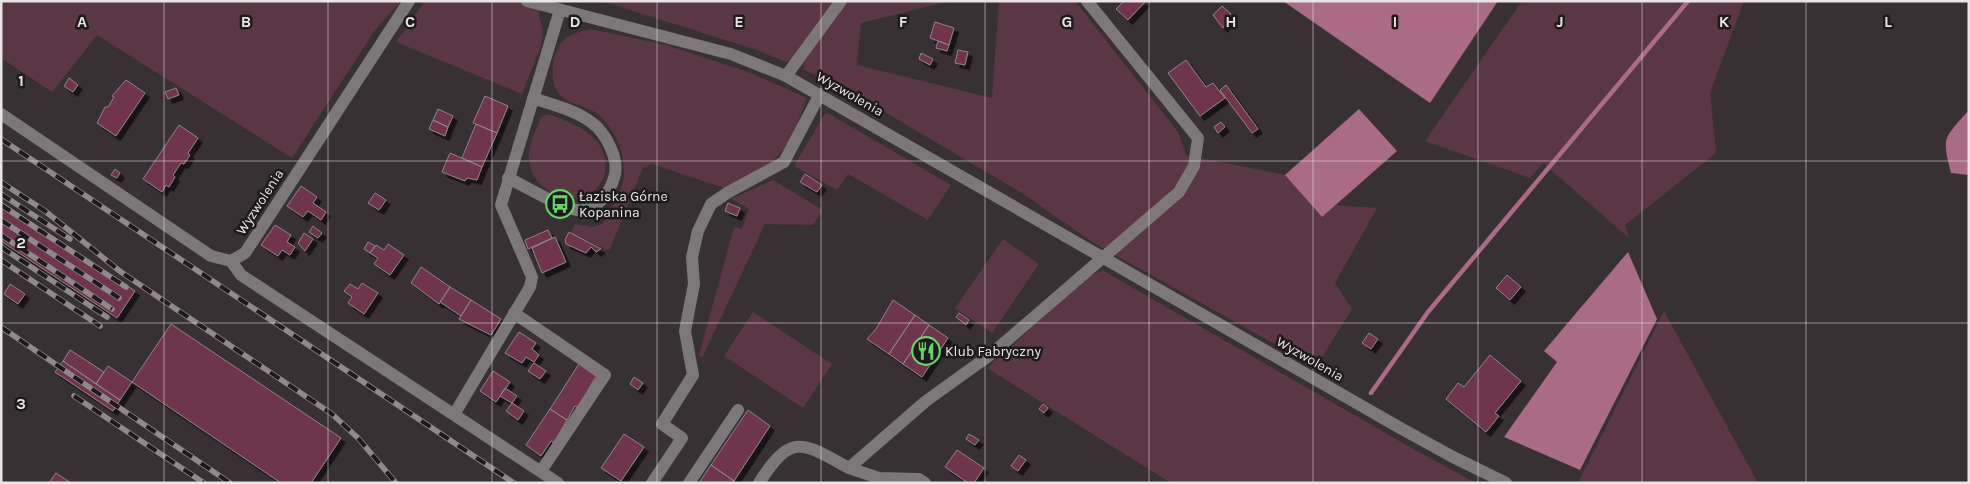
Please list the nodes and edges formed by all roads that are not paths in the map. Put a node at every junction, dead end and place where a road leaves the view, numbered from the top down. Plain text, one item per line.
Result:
1 (409, 1) edge
2 (527, 1) edge
3 (841, 1) edge
4 (1087, 1) edge
5 (558, 6) edge
6 (786, 76) junction
7 (820, 94) junction
8 (533, 98) junction
9 (1, 114) edge
10 (508, 178) junction
11 (1102, 258) junction
12 (231, 261) junction
13 (514, 313) junction
14 (738, 410) dead end
15 (455, 413) junction
16 (848, 468) junction
17 (541, 471) junction
18 (558, 483) edge
19 (652, 483) edge
20 (689, 483) edge
21 (759, 483) edge
22 (925, 483) edge
23 (1506, 483) edge

1 - 12 street, Wyzwolenia
2 - 5 street, Wyzwolenia
3 - 6 street
4 - 11 street
5 - 6 street, Wyzwolenia
5 - 8 street
6 - 7 street, Wyzwolenia
7 - 11 street, Wyzwolenia
7 - 19 street
8 - 10 street
8 - 10 street
9 - 12 street
10 - 13 street
11 - 16 street
11 - 23 street, Wyzwolenia
12 - 15 street
13 - 15 street
13 - 17 street
14 - 20 street
15 - 17 street
16 - 21 street
16 - 22 street
17 - 18 street

